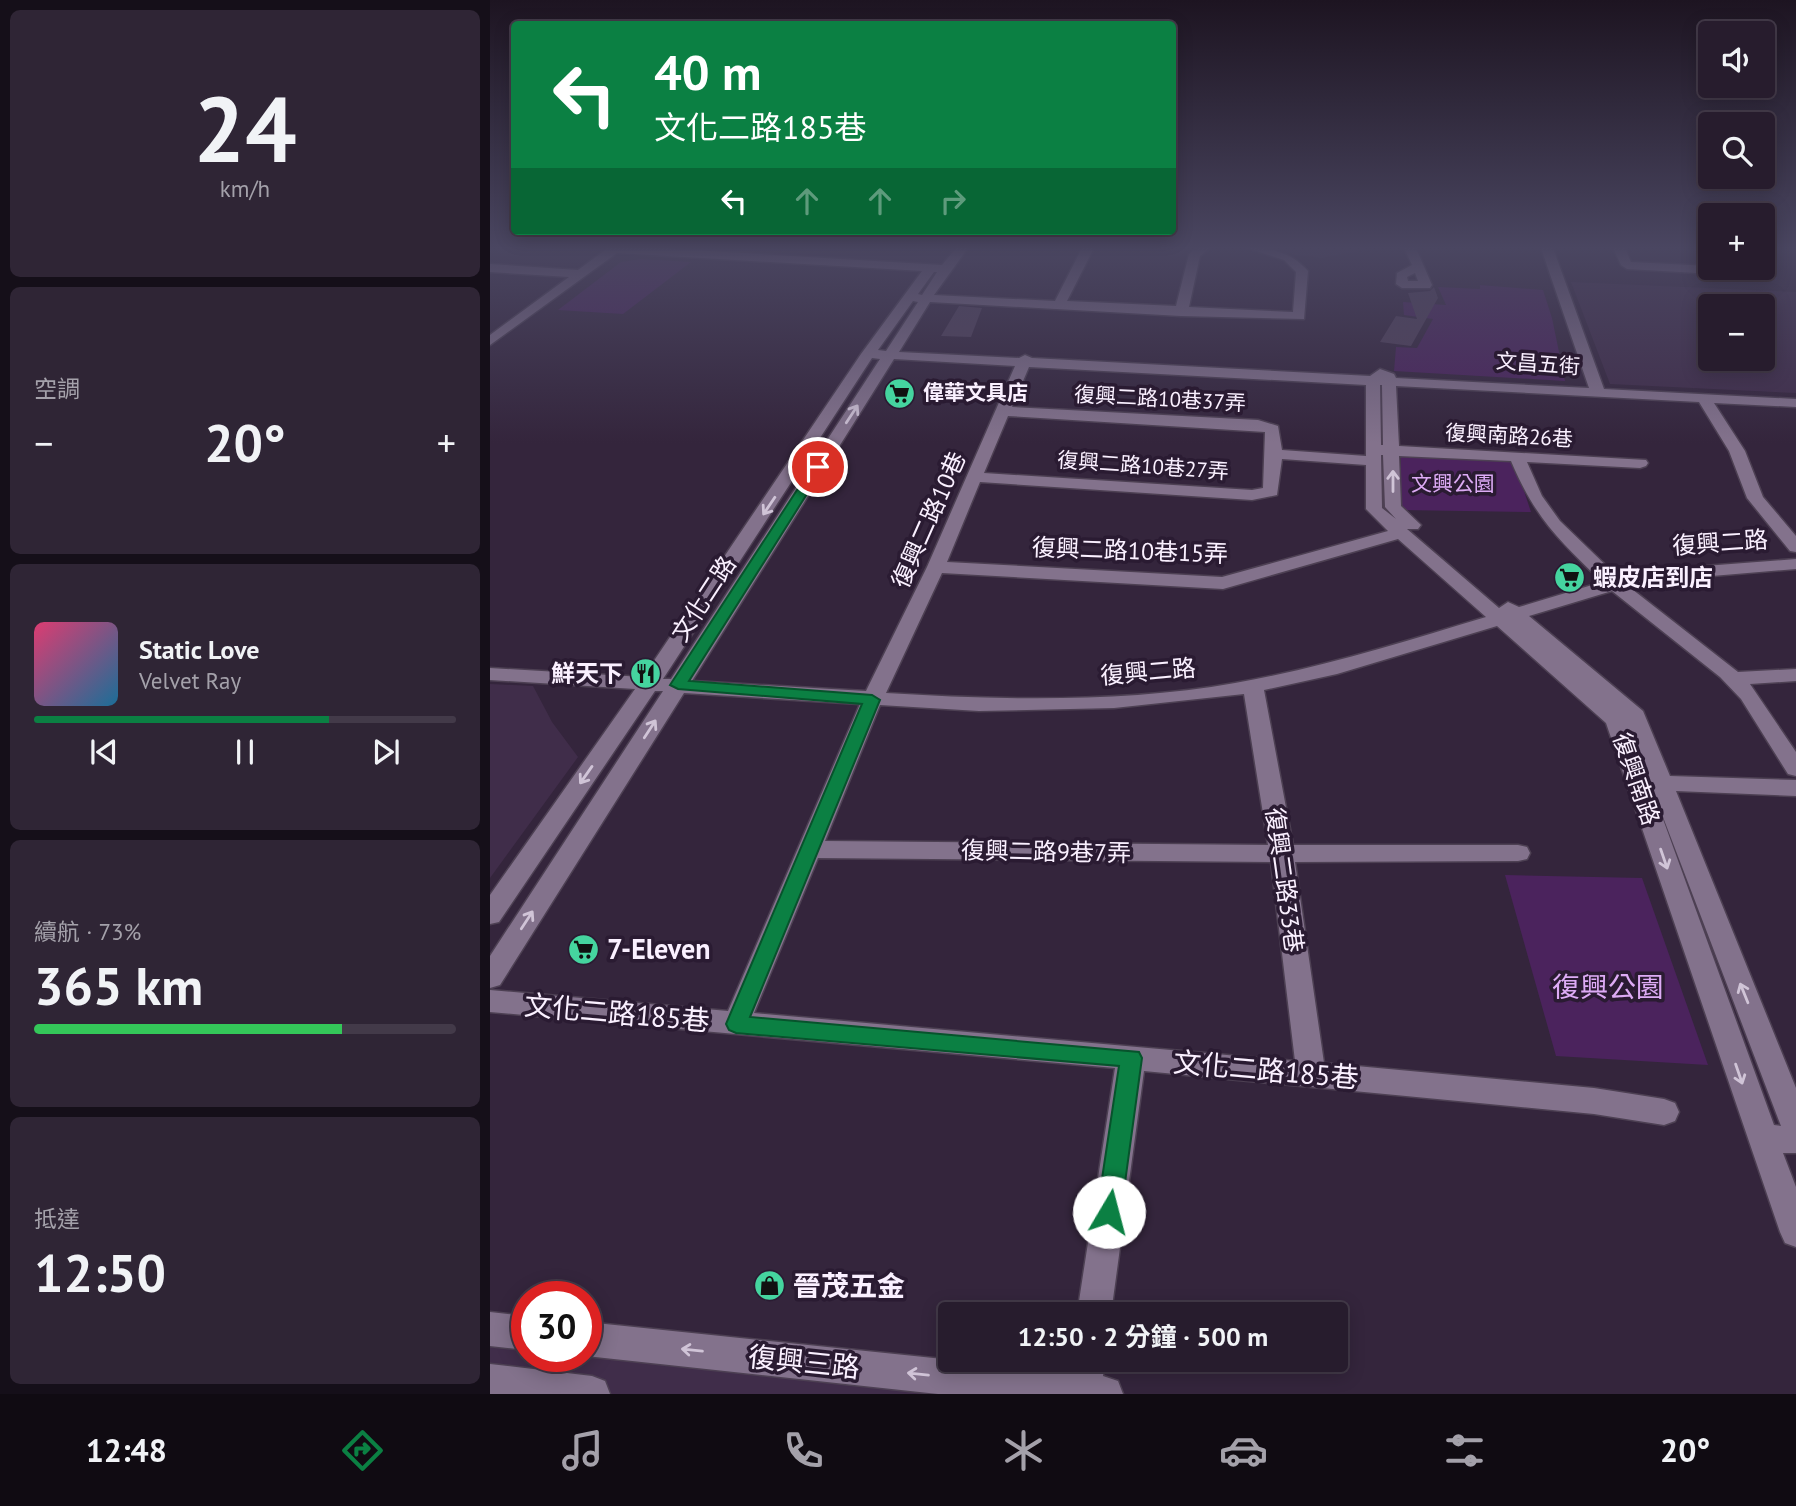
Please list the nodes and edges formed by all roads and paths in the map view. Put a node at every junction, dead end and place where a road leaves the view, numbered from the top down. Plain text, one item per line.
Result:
1 (512, 313) edge
2 (523, 313) edge
3 (905, 313) edge
4 (911, 313) edge
5 (1209, 313) edge
6 (1299, 313) edge
7 (1564, 313) edge
8 (490, 328) edge
9 (490, 341) edge
10 (870, 352) junction
11 (892, 353) junction
12 (1024, 360) junction
13 (1381, 378) junction
14 (1587, 390) junction
15 (1704, 399) junction
16 (1796, 403) edge
17 (1004, 411) junction
18 (1274, 454) junction
19 (1381, 454) junction
20 (1518, 458) junction
21 (1640, 463) dead end
22 (975, 477) junction
23 (1399, 533) junction
24 (1796, 547) edge
25 (1796, 564) edge
26 (936, 567) junction
27 (1614, 584) junction
28 (1507, 616) junction
29 (1550, 653) junction
30 (490, 674) edge
31 (1796, 675) edge
32 (1732, 679) junction
33 (650, 683) junction
34 (678, 685) junction
35 (1253, 686) junction
36 (872, 700) junction
37 (1796, 769) edge
38 (1661, 783) junction
39 (1796, 788) edge
40 (810, 849) junction
41 (1518, 853) dead end
42 (1282, 854) junction
43 (490, 915) edge
44 (490, 978) edge
45 (490, 1002) edge
46 (736, 1024) junction
47 (1131, 1058) junction
48 (1311, 1074) junction
49 (1664, 1112) dead end
50 (1796, 1125) edge
51 (1761, 1138) junction
52 (1796, 1140) edge
53 (1796, 1232) edge
54 (1096, 1302) edge
55 (490, 1329) edge
56 (511, 1331) edge
57 (602, 1340) edge
58 (490, 1382) edge
59 (1092, 1382) edge
60 (592, 1394) edge

1 - 8 street
2 - 9 street
3 - 10 street, 文化二路
4 - 11 street, 文化二路
5 - 6 street
7 - 14 street
10 - 11 street, 文昌五街
10 -> 33 street, 文化二路
11 - 12 street, 文昌五街
34 -> 11 street, 文化二路
12 - 13 street, 文昌五街
12 - 17 street, 復興二路10巷
13 - 14 street, 文昌五街
13 - 19 street, 復興南路
14 - 15 street, 文昌五街
15 - 16 street, 文昌五街
15 - 24 street
17 - 18 street, 復興二路10巷37弄
17 - 22 street, 復興二路10巷
18 - 19 street
18 - 22 street, 復興二路10巷27弄
19 - 20 street, 復興南路26巷
19 - 23 street, 復興南路
28 -> 19 street, 復興南路
20 - 21 street, 復興南路26巷
20 - 27 street
22 - 26 street, 復興二路10巷
23 - 26 street, 復興二路10巷15弄
23 - 28 street, 復興南路
25 - 27 street, 復興二路
26 - 36 street, 復興二路10巷
27 - 28 street, 復興二路
27 - 32 street
28 - 29 street, 復興南路
28 - 35 street, 復興二路
29 - 38 street, 復興南路
29 -> 51 street, 復興南路
30 - 33 street, 復興二路
31 - 32 street
32 - 37 street
33 - 34 street, 復興二路
33 -> 43 street, 文化二路
34 - 36 street, 復興二路
44 -> 34 street, 文化二路
35 - 36 street, 復興二路
35 - 42 street, 復興二路33巷
36 - 40 street, 復興二路10巷
38 - 39 street
50 -> 38 street, 復興南路
40 - 42 street, 復興二路9巷7弄
40 - 46 street, 復興二路10巷
41 - 42 street, 復興二路9巷7弄
42 - 48 street, 復興二路33巷
45 - 46 street, 文化二路185巷
46 - 47 street, 文化二路185巷
47 - 48 street, 文化二路185巷
47 - 54 street
48 - 49 street, 文化二路185巷
51 - 52 street
51 - 53 street, 復興南路
55 - 56 street
59 -> 57 street, 復興三路
58 - 60 street

